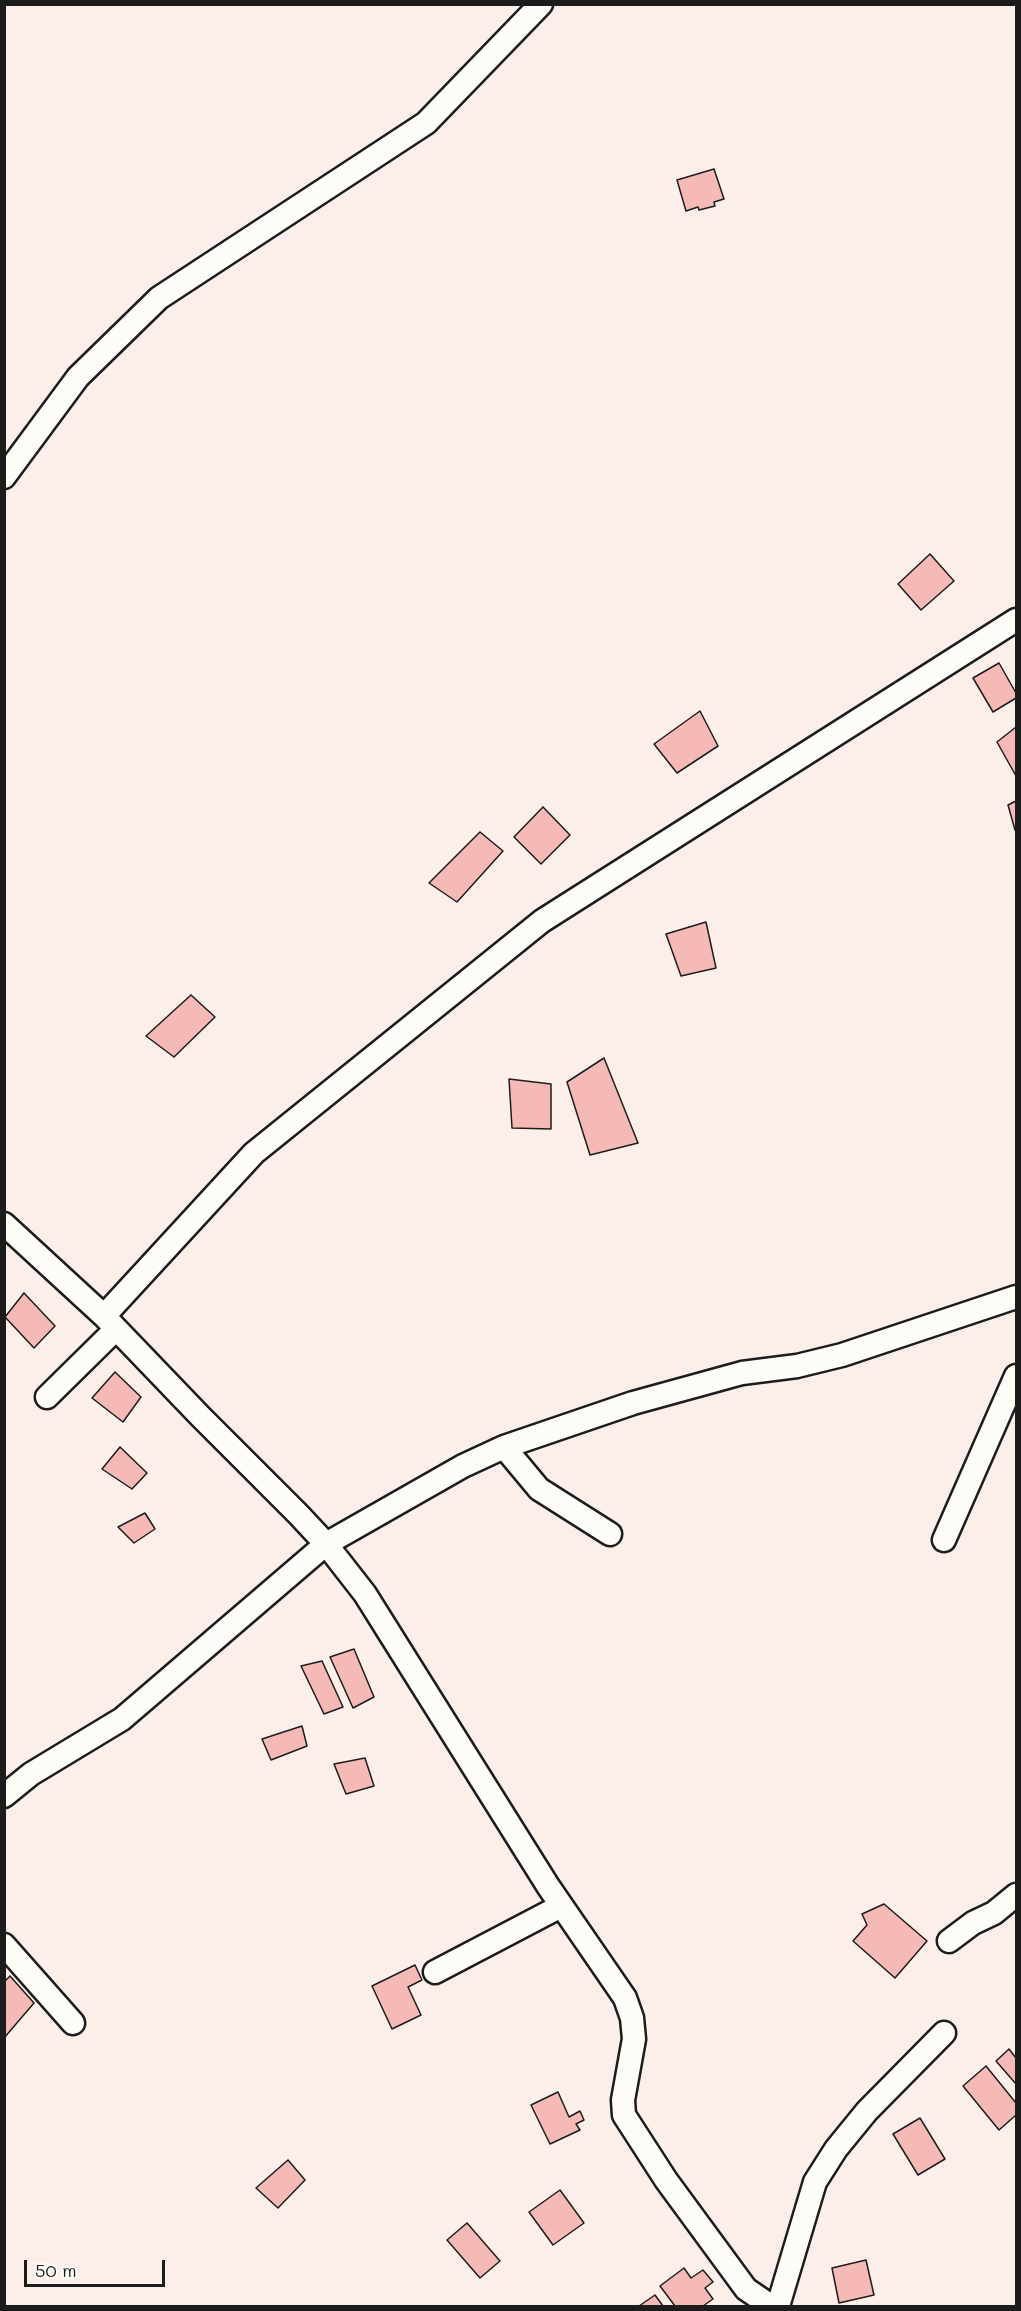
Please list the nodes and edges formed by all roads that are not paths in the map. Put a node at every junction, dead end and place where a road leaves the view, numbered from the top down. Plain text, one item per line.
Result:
1 (541, 4) edge
2 (4, 477) edge
3 (1017, 621) edge
4 (4, 1224) edge
5 (1017, 1297) edge
6 (110, 1323) junction
7 (1017, 1376) edge
8 (47, 1397) dead end
9 (504, 1447) junction
10 (610, 1534) dead end
11 (944, 1540) dead end
12 (326, 1544) junction
13 (4, 1796) edge
14 (1017, 1895) edge
15 (561, 1906) junction
16 (949, 1941) dead end
17 (4, 1945) edge
18 (435, 1972) dead end
19 (73, 2023) dead end
20 (944, 2033) dead end
21 (771, 2307) edge
22 (778, 2307) edge

1 - 2 street
3 - 6 street
4 - 6 street
5 - 9 street
6 - 8 street
6 - 12 street
7 - 11 street
9 - 10 street
9 - 12 street
12 - 13 street
12 - 15 street
14 - 16 street
15 - 18 street
15 - 21 street
17 - 19 street
20 - 22 street

